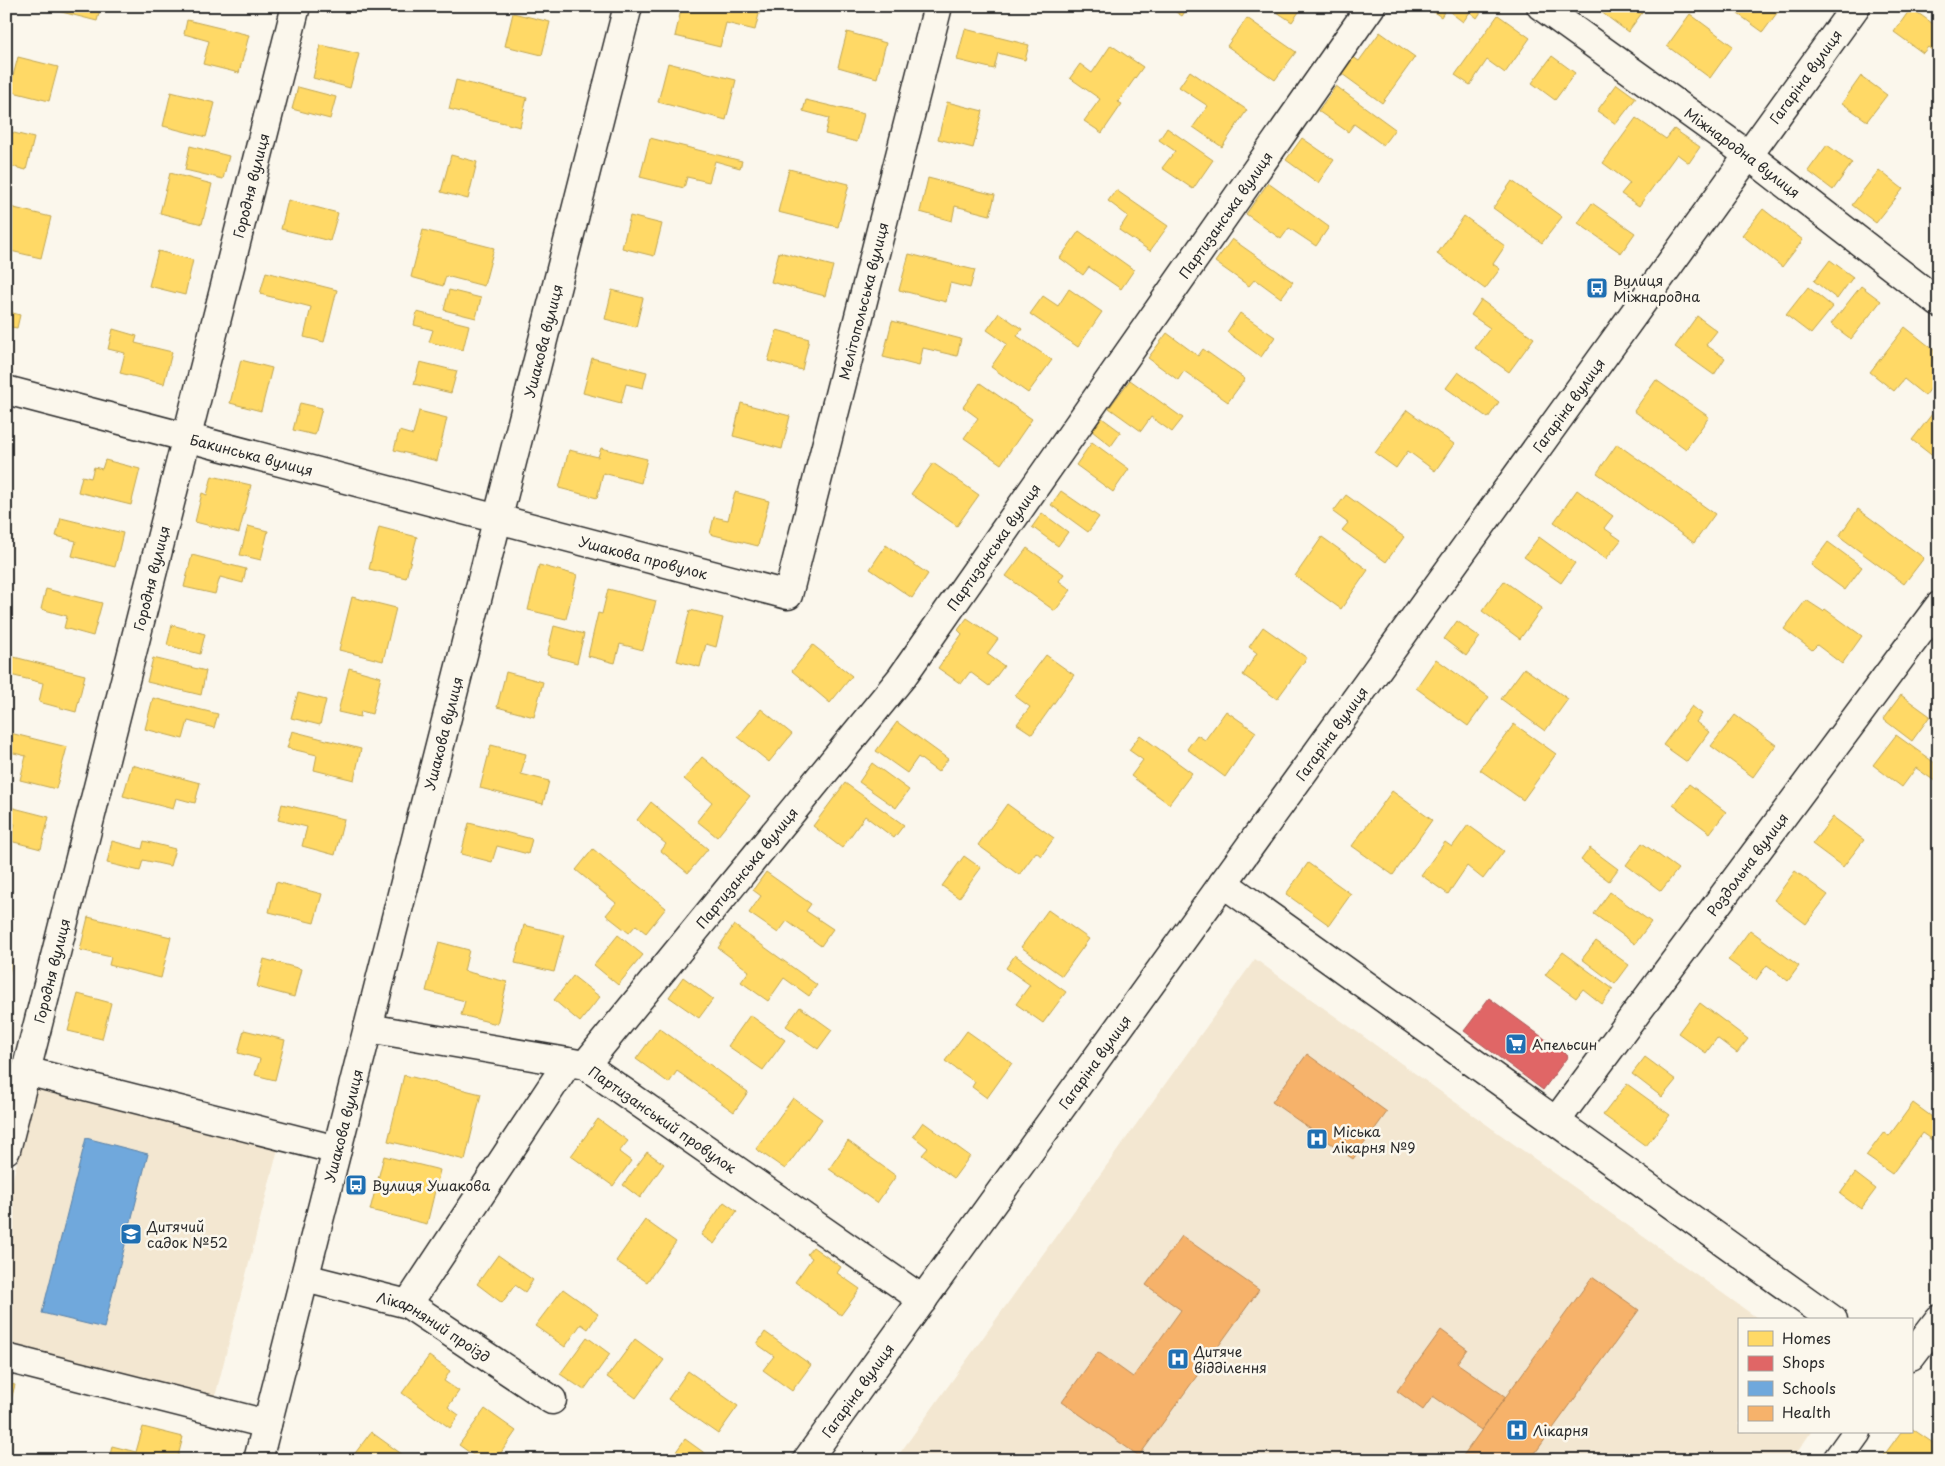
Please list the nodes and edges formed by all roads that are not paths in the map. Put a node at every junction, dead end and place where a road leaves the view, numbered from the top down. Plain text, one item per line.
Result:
1 (296, 6) edge
2 (628, 6) edge
3 (938, 6) edge
4 (1371, 6) edge
5 (1541, 6) edge
6 (1856, 6) edge
7 (1748, 155) junction
8 (1939, 303) edge
9 (6, 390) edge
10 (187, 437) junction
11 (498, 519) junction
12 (788, 595) joint
13 (1939, 606) edge
14 (1223, 883) junction
15 (368, 1028) junction
16 (577, 1064) junction
17 (26, 1071) junction
18 (1556, 1121) junction
19 (6, 1150) edge
20 (337, 1150) junction
21 (304, 1278) junction
22 (923, 1300) junction
23 (408, 1304) junction
24 (1830, 1318) edge
25 (1939, 1318) edge
26 (1912, 1355) edge
27 (6, 1358) edge
28 (552, 1400) dead end
29 (267, 1424) junction
30 (1856, 1434) edge
31 (258, 1460) edge
32 (807, 1460) edge
33 (1837, 1460) edge

1 - 10 street, Городня вулиця
2 - 11 street, Ушакова вулиця
3 - 12 street, Мелітопольська вулиця
4 - 16 street, Партизанська вулиця
5 - 7 street, Міжнародна вулиця
6 - 7 street, Гагаріна вулиця
7 - 8 street, Міжнародна вулиця
7 - 14 street, Гагаріна вулиця
9 - 10 street, Бакинська вулиця
10 - 11 street, Бакинська вулиця
10 - 17 street, Городня вулиця
11 - 12 street, Ушакова провулок
11 - 15 street, Ушакова вулиця
13 - 18 street, Роздольна вулиця
14 - 18 street
14 - 22 street, Гагаріна вулиця
15 - 16 street, Партизанський провулок
15 - 20 street, Ушакова вулиця
16 - 22 street, Партизанський провулок
16 - 23 street, Партизанська вулиця
17 - 19 street, Городня вулиця
17 - 20 street
18 - 24 street
20 - 21 street, Ушакова вулиця
21 - 23 street, Лікарняний проїзд
21 - 29 street, Ушакова вулиця
22 - 32 street, Гагаріна вулиця
23 - 28 street, Лікарняний проїзд
25 - 26 street
27 - 29 street
29 - 31 street, Ушакова вулиця
30 - 33 street

